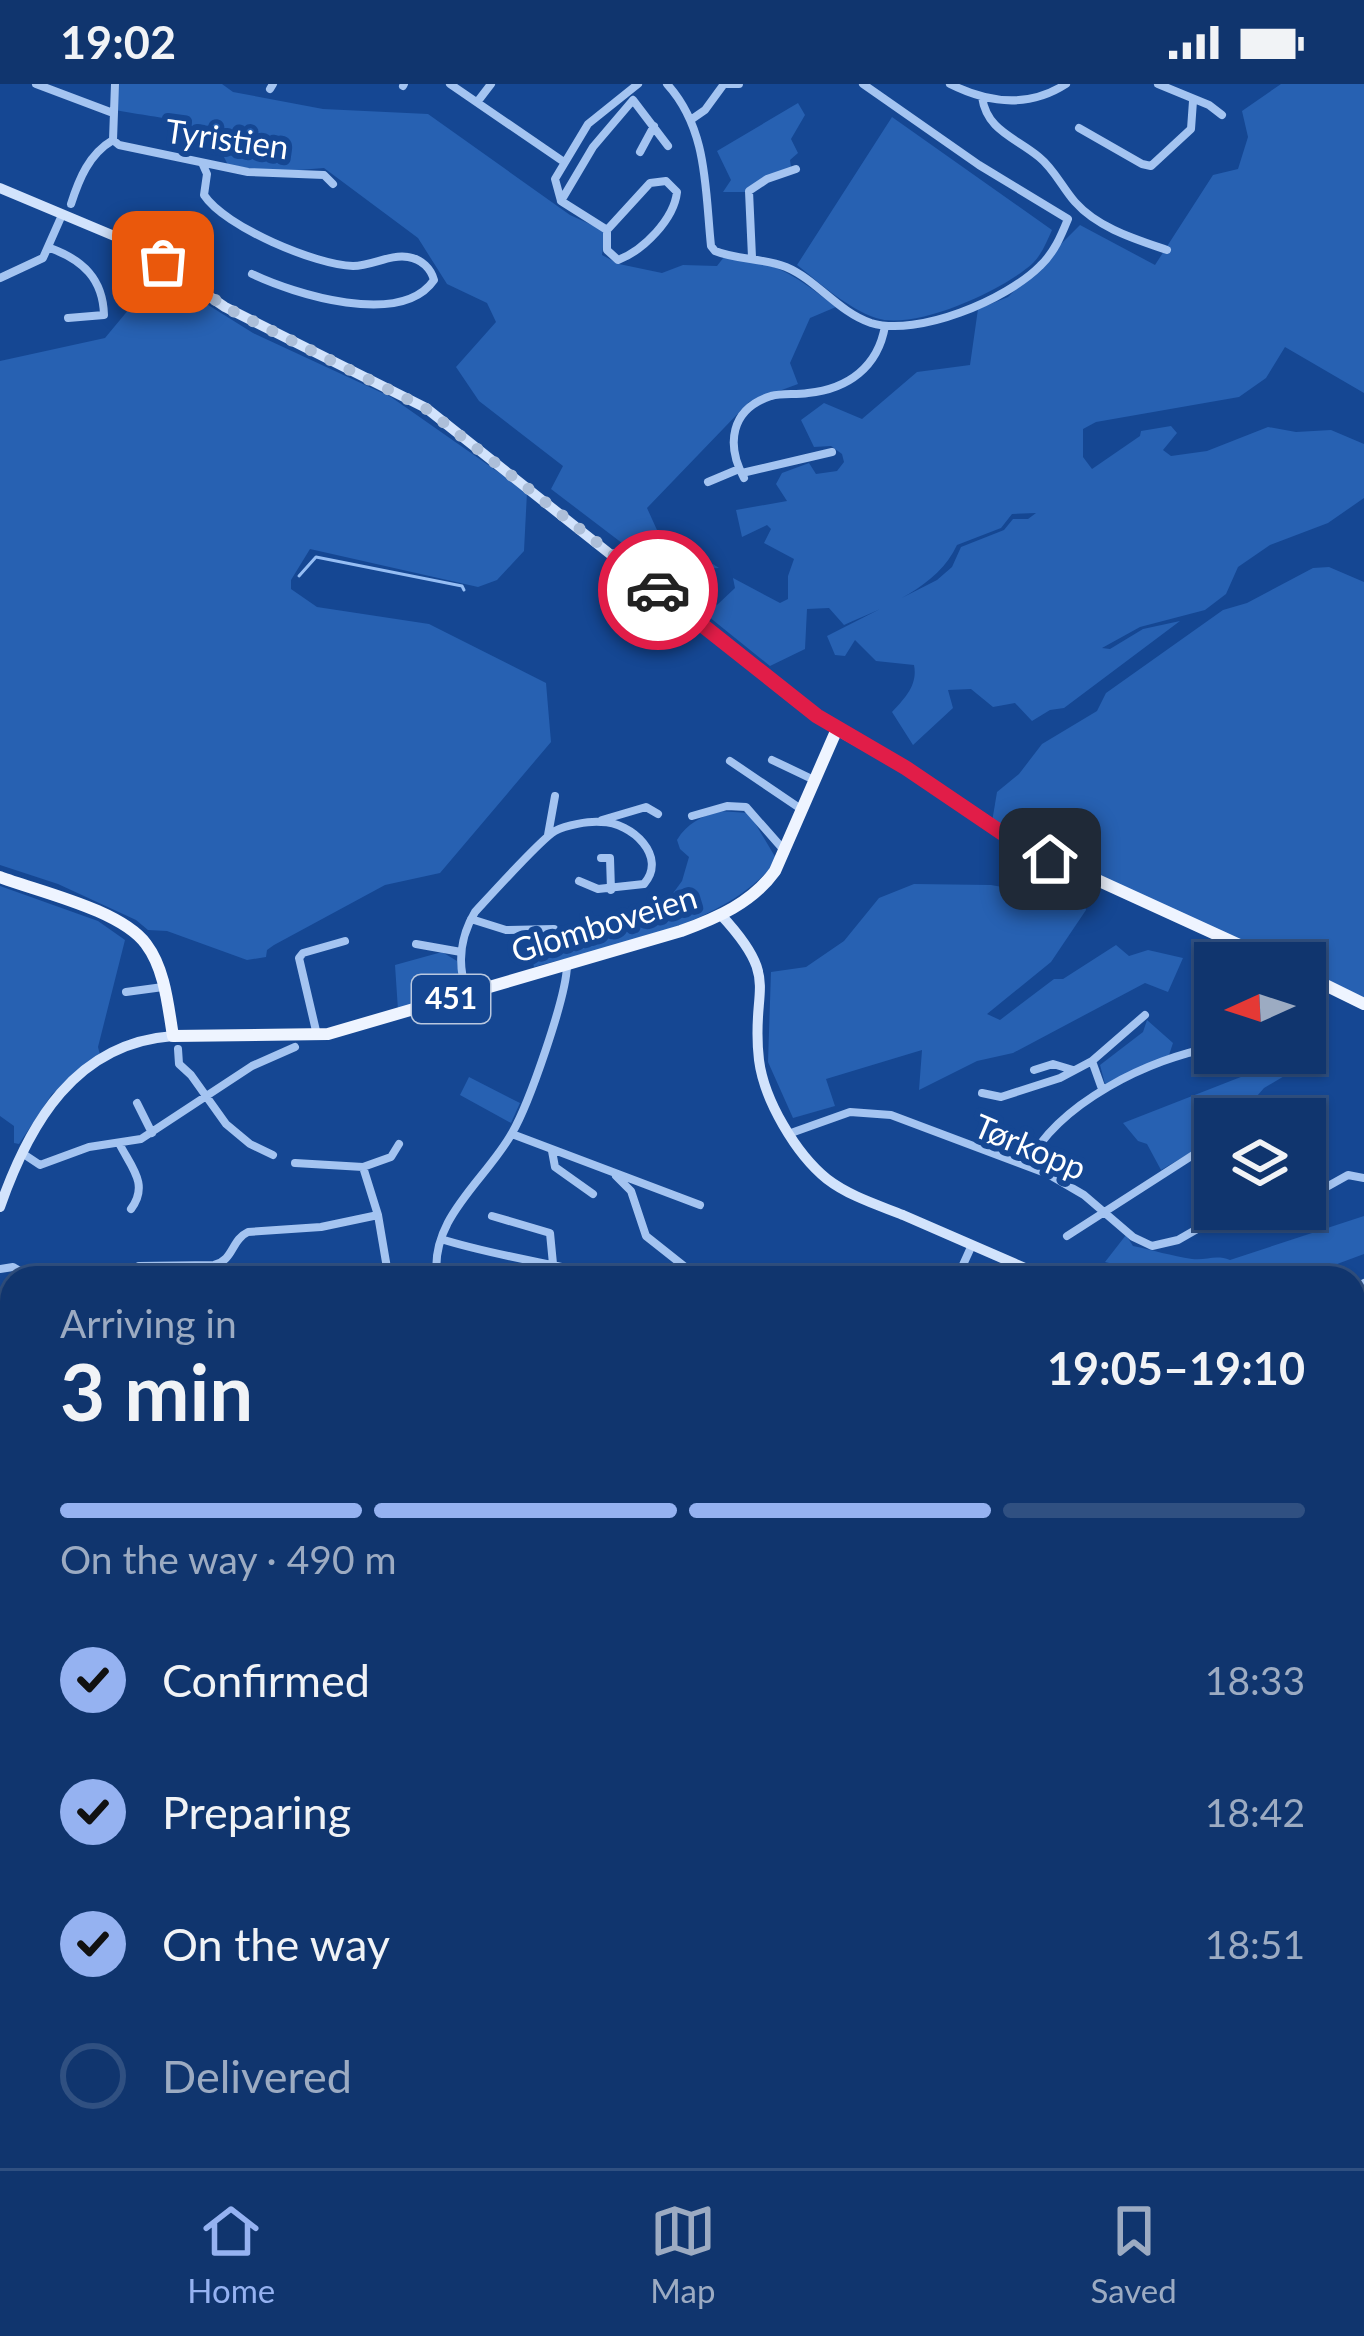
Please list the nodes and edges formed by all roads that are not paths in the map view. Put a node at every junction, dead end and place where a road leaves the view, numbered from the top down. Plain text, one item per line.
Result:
1 (37, 84) edge
2 (115, 84) edge
3 (450, 84) edge
4 (491, 84) edge
5 (638, 84) edge
6 (667, 84) edge
7 (725, 84) edge
8 (739, 84) edge
9 (863, 84) edge
10 (883, 84) edge
11 (950, 84) edge
12 (1066, 84) edge
13 (1158, 84) edge
14 (874, 92) junction
15 (631, 97) junction
16 (982, 98) junction
17 (478, 101) junction
18 (1192, 101) junction
19 (113, 113) junction
20 (1222, 116) dead end
21 (692, 119) junction
22 (654, 126) junction
23 (1079, 128) dead end
24 (113, 140) junction
25 (668, 146) dead end
26 (640, 152) dead end
27 (564, 162) junction
28 (203, 165) junction
29 (796, 169) dead end
30 (333, 184) dead end
31 (0, 188) edge
32 (561, 201) junction
33 (67, 209) junction
34 (607, 230) junction
35 (50, 248) junction
36 (1167, 250) dead end
37 (752, 257) junction
38 (252, 274) dead end
39 (0, 278) edge
40 (68, 318) dead end
41 (886, 326) junction
42 (832, 452) dead end
43 (742, 473) junction
44 (708, 482) dead end
45 (837, 729) junction
46 (772, 760) dead end
47 (730, 761) dead end
48 (815, 781) junction
49 (555, 796) dead end
50 (803, 809) junction
51 (658, 814) dead end
52 (692, 816) dead end
53 (601, 821) junction
54 (548, 836) junction
55 (784, 850) junction
56 (601, 858) dead end
57 (0, 878) edge
58 (579, 881) dead end
59 (611, 890) junction
60 (726, 912) junction
61 (471, 919) junction
62 (554, 929) dead end
63 (345, 941) dead end
64 (1233, 942) edge
65 (416, 944) dead end
66 (461, 952) junction
67 (568, 966) junction
68 (1326, 986) edge
69 (164, 987) junction
70 (126, 992) dead end
71 (468, 993) junction
72 (1364, 1004) edge
73 (1145, 1015) dead end
74 (317, 1035) junction
75 (176, 1042) junction
76 (296, 1046) dead end
77 (1194, 1052) edge
78 (1092, 1061) junction
79 (1034, 1070) dead end
80 (1074, 1071) junction
81 (1102, 1089) junction
82 (982, 1093) dead end
83 (207, 1099) junction
84 (137, 1103) dead end
85 (152, 1133) junction
86 (791, 1133) junction
87 (512, 1134) junction
88 (399, 1144) dead end
89 (120, 1145) junction
90 (552, 1151) junction
91 (21, 1152) junction
92 (1194, 1154) edge
93 (273, 1155) dead end
94 (295, 1163) dead end
95 (1027, 1165) junction
96 (363, 1167) junction
97 (614, 1175) junction
98 (1364, 1178) edge
99 (1326, 1187) edge
100 (593, 1194) dead end
101 (700, 1204) dead end
102 (0, 1207) edge
103 (131, 1209) dead end
104 (1106, 1210) junction
105 (378, 1215) junction
106 (492, 1216) dead end
107 (1194, 1229) edge
108 (1067, 1236) dead end
109 (441, 1240) junction
110 (972, 1245) junction
111 (554, 1264) junction
112 (139, 1266) dead end
113 (387, 1266) edge
114 (438, 1266) edge
115 (562, 1266) edge
116 (687, 1266) edge
117 (962, 1266) edge
118 (1020, 1266) edge

1 - 19 street
2 - 19 street
3 - 17 street
4 - 17 street
5 - 15 street
6 - 21 street
7 - 8 street
7 - 21 street
9 - 14 street
10 - 14 street
11 - 16 street
12 - 16 street
13 - 18 street
14 - 41 street
15 - 22 street
15 - 27 street
15 - 32 street
16 - 36 street
17 - 27 street
18 - 20 street
18 - 23 street
19 - 24 street
21 - 37 street
22 - 25 street
22 - 26 street
24 - 28 street, Tyristien
24 - 33 street
27 - 32 street
28 - 30 street, Tyristien
28 - 38 street
29 - 37 street
31 - 33 street
32 - 34 street
33 - 35 street
33 - 45 street
34 - 34 street
35 - 39 street
35 - 40 street
37 - 41 street
41 - 43 street
42 - 43 street
43 - 44 street
45 - 48 main road, Glomboveien / 451
45 - 64 main road
46 - 48 street
47 - 50 street
48 - 50 main road, Glomboveien / 451
49 - 54 street
50 - 55 main road, Glomboveien / 451
51 - 53 street
52 - 55 street
53 - 54 street
53 - 59 street
54 - 61 street
55 - 60 main road, Glomboveien / 451
56 - 59 street
57 - 69 main road
58 - 59 street
60 - 67 main road, Glomboveien / 451
60 - 86 street
61 - 62 street
61 - 66 street
63 - 74 street
65 - 66 street
66 - 71 street
67 - 71 main road, Glomboveien / 451
67 - 87 street
68 - 72 main road
69 - 70 street
69 - 75 main road
71 - 74 main road, Glomboveien / 451
73 - 78 street
74 - 75 main road, Glomboveien / 451
75 - 83 street
75 - 91 street, Glomboveien
76 - 83 street
77 - 81 street
78 - 80 street
78 - 81 street
79 - 80 street
80 - 82 street
81 - 95 street
83 - 85 street
83 - 93 street
84 - 85 street
85 - 89 street
86 - 95 street, Tørkopp
86 - 110 street
87 - 90 street
87 - 109 street
88 - 96 street
89 - 91 street
89 - 103 street
90 - 97 street
90 - 100 street
91 - 102 street, Glomboveien
92 - 104 street
94 - 96 street
95 - 104 street, Tørkopp
96 - 105 street
97 - 101 street
97 - 116 street
98 - 99 street
104 - 107 street, Tørkopp
104 - 108 street
105 - 112 street
105 - 113 street
106 - 111 street
109 - 111 street
109 - 114 street
110 - 117 street
110 - 118 street
111 - 115 street

